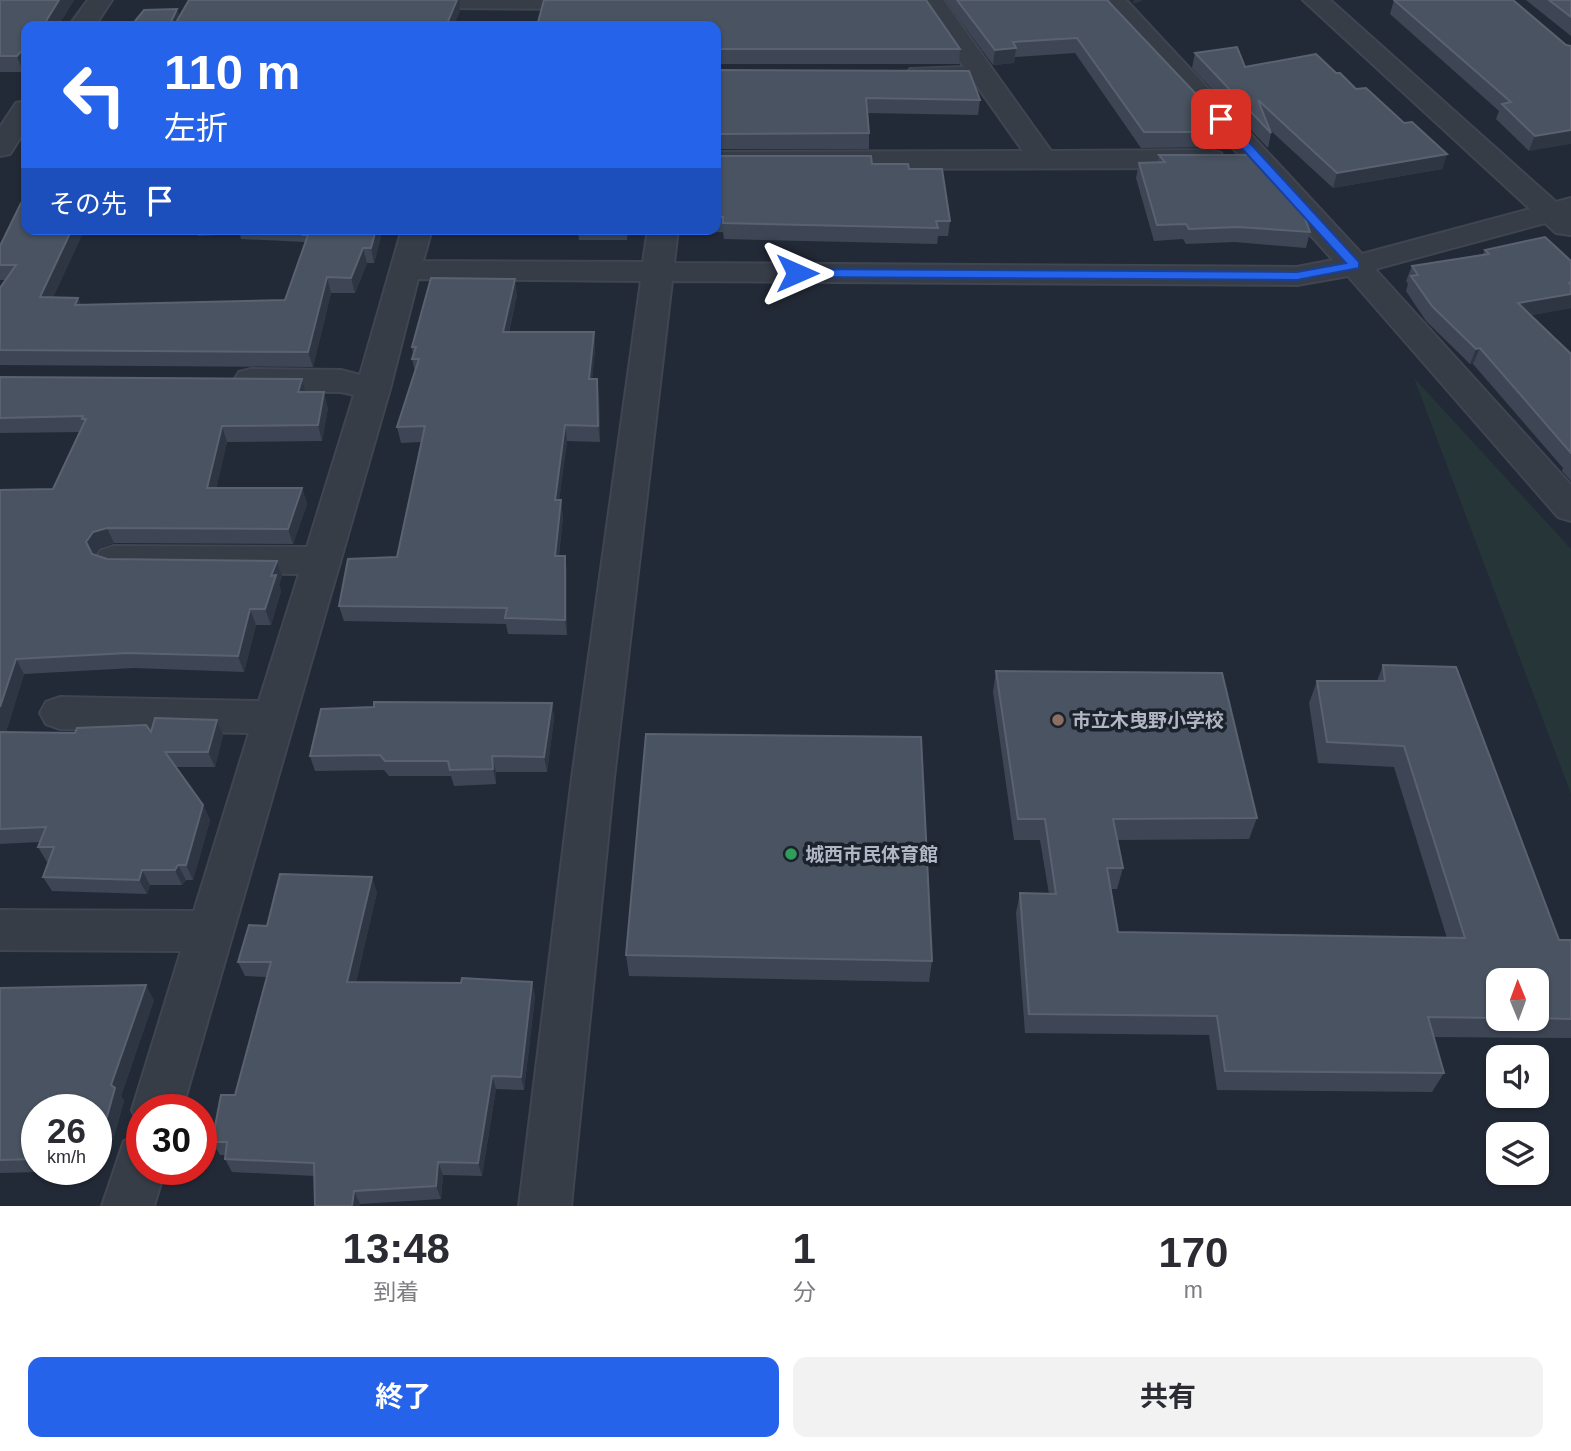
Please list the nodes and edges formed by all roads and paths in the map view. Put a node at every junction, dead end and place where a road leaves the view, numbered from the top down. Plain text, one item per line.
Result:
1 (100, 0) edge
2 (303, 0) edge
3 (930, 0) edge
4 (1112, 0) edge
5 (1315, 0) edge
6 (486, 1) edge
7 (621, 2) edge
8 (85, 21) edge
9 (480, 21) edge
10 (890, 75) edge
11 (983, 75) junction
12 (21, 116) edge
13 (0, 148) edge
14 (1257, 158) junction
15 (1043, 160) junction
16 (721, 161) edge
17 (1565, 217) edge
18 (415, 235) edge
19 (662, 235) edge
20 (1354, 265) junction
21 (405, 270) junction
22 (658, 272) junction
23 (218, 380) edge
24 (373, 389) junction
25 (1571, 508) edge
26 (114, 559) edge
27 (321, 561) junction
28 (60, 713) dead end
29 (274, 717) junction
30 (0, 930) edge
31 (210, 931) junction
32 (162, 1094) edge
33 (134, 1185) edge
34 (128, 1206) edge
35 (545, 1206) edge

1 - 8 street
2 - 6 street
3 - 11 street
4 - 14 street
5 - 17 street
6 - 7 street
6 - 9 street
10 - 11 street
11 - 15 street
12 - 13 street
14 - 15 street
14 - 20 street
15 - 16 street
17 - 20 street
18 - 21 street
19 - 22 street
20 - 22 street
20 - 25 street
21 - 22 street
21 - 24 street
22 - 35 street
23 - 24 street
24 - 27 street
26 - 27 street
27 - 29 street
28 - 29 street
29 - 31 street
30 - 31 street
31 - 32 street
33 - 34 street

